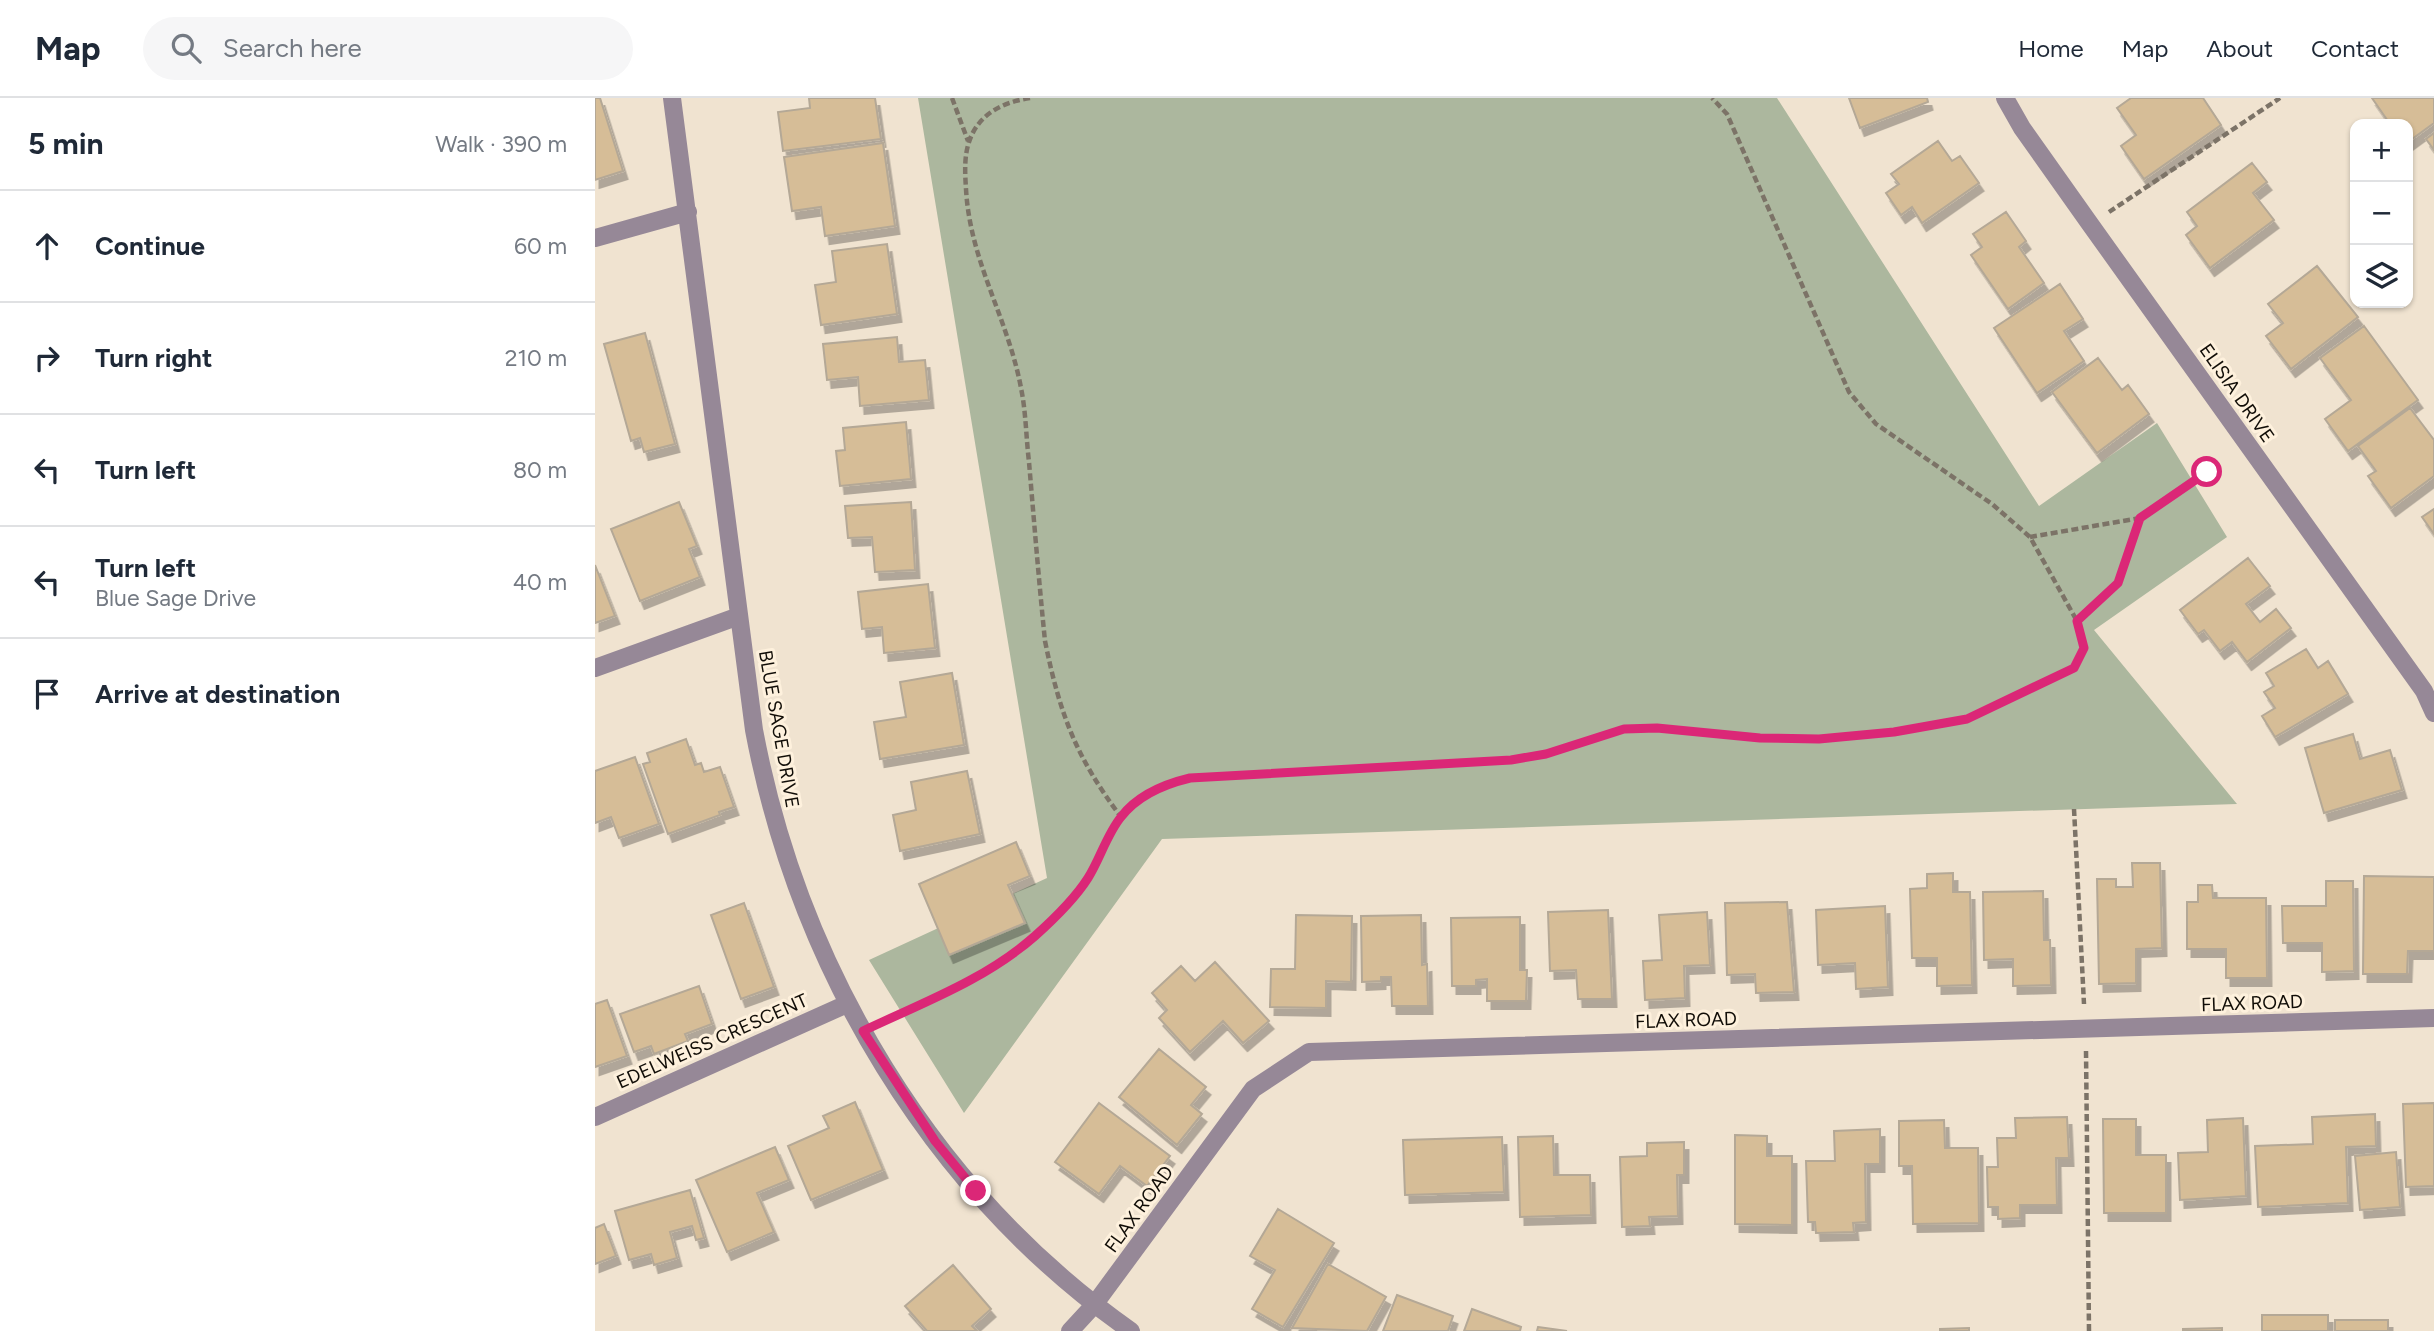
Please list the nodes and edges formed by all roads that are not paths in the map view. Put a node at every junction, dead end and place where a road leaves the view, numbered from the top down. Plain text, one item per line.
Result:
1 (672, 98) edge
2 (2005, 98) edge
3 (688, 212) junction
4 (595, 238) edge
5 (739, 616) junction
6 (595, 668) edge
7 (2434, 713) edge
8 (847, 1004) junction
9 (2434, 1018) edge
10 (595, 1117) edge
11 (1094, 1305) junction
12 (1070, 1331) edge
13 (1131, 1331) edge

1 - 3 street, BLUE SAGE DRIVE
2 - 7 street, ELISIA DRIVE
3 - 4 street
3 - 5 street, BLUE SAGE DRIVE
5 - 6 street
5 - 8 street, BLUE SAGE DRIVE
8 - 10 street, EDELWEISS CRESCENT
8 - 11 street, BLUE SAGE DRIVE
9 - 11 street, FLAX ROAD
11 - 12 street, FLAX ROAD
11 - 13 street, BLUE SAGE DRIVE

